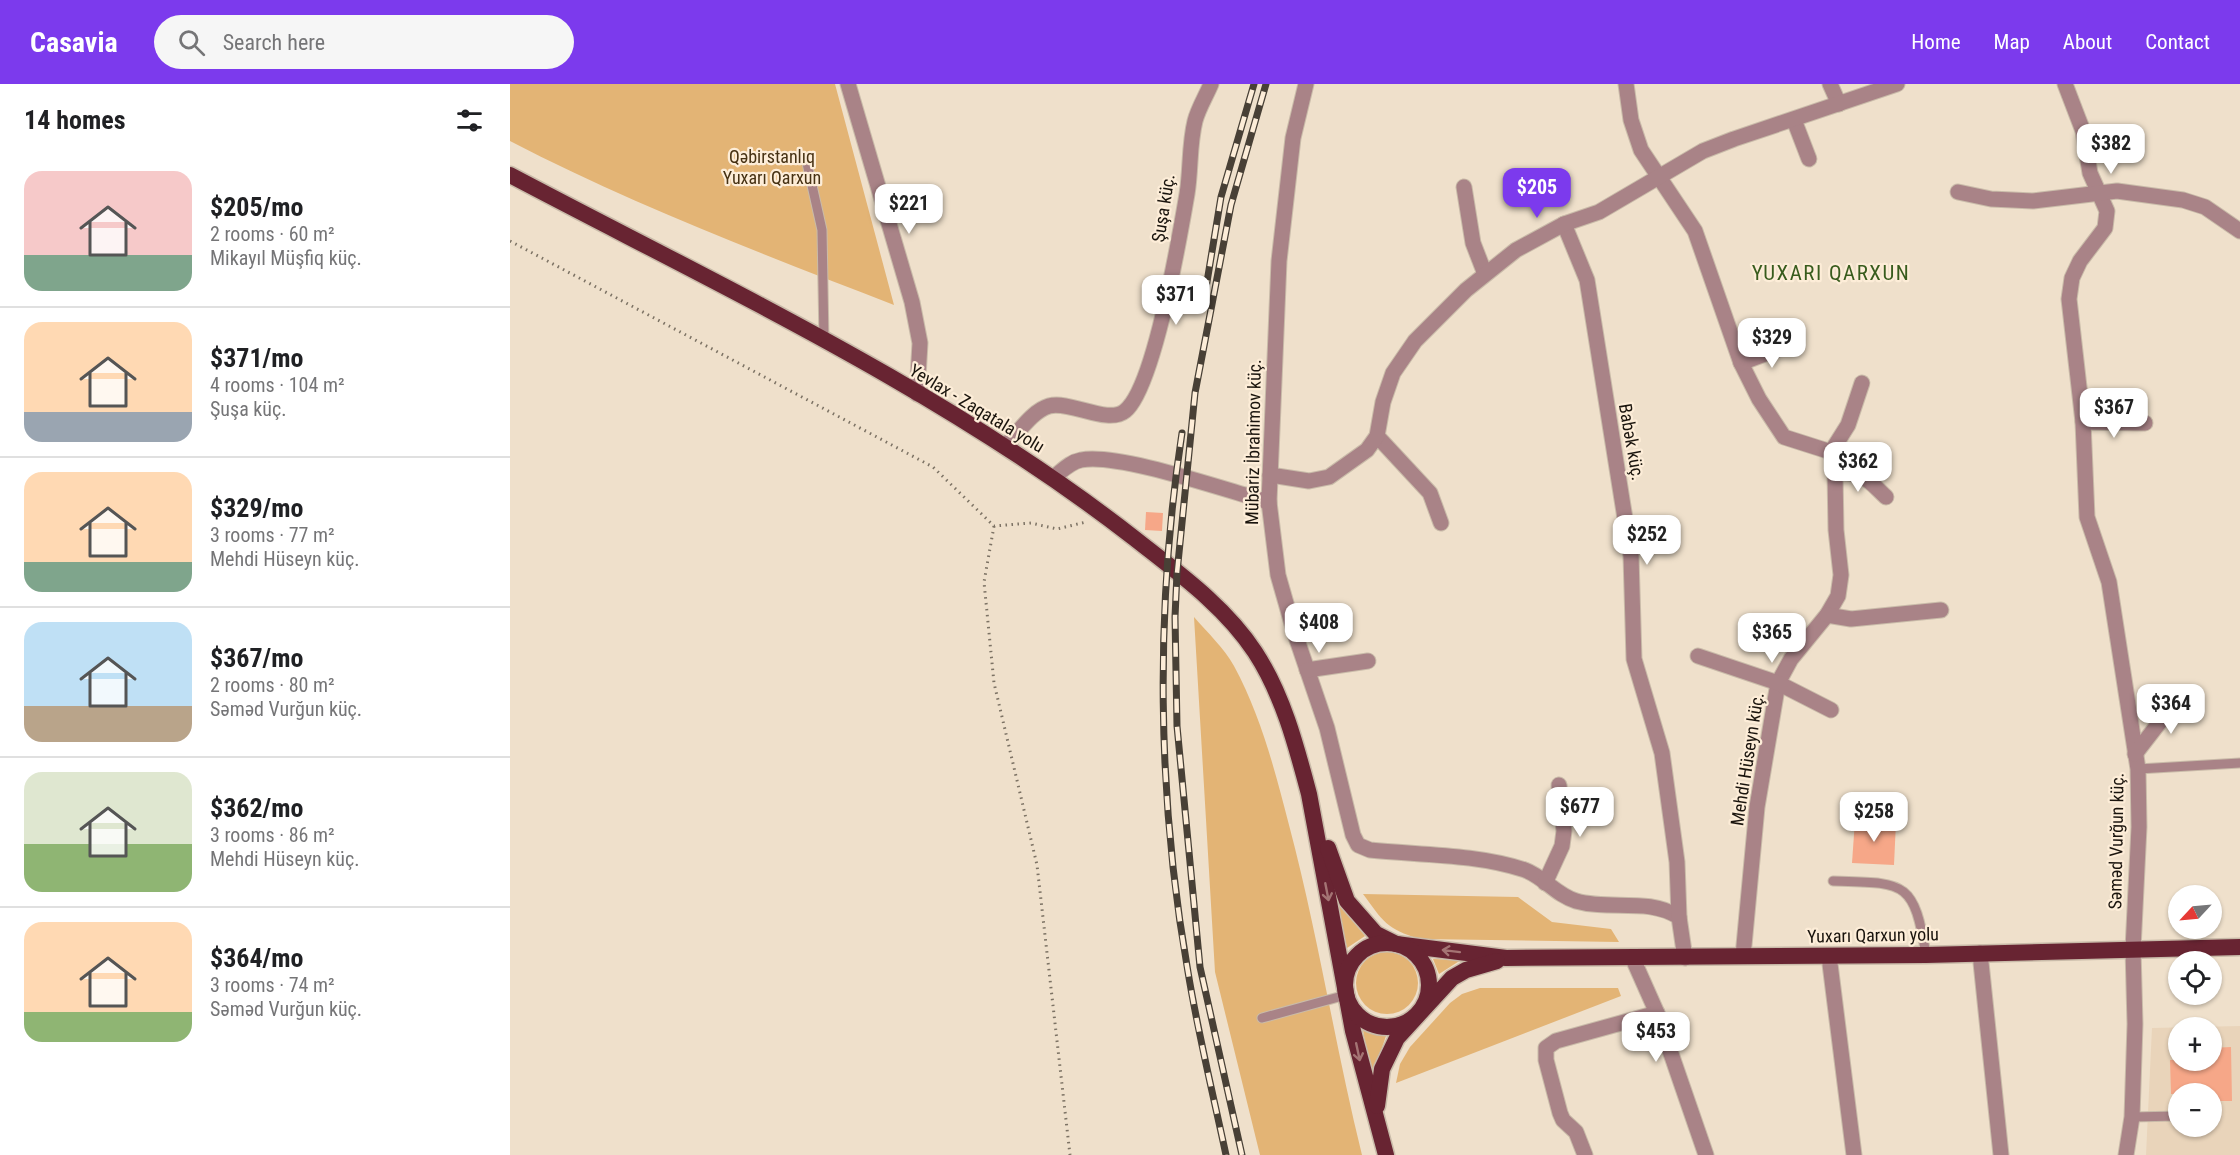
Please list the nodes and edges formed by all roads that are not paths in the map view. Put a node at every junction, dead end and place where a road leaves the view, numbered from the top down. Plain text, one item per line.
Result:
1 (848, 84) edge
2 (1211, 84) edge
3 (1306, 84) edge
4 (1626, 84) edge
5 (1830, 84) edge
6 (1897, 84) edge
7 (2065, 84) edge
8 (1839, 104) junction
9 (1794, 120) junction
10 (1809, 159) dead end
11 (807, 163) dead end
12 (510, 175) edge
13 (1657, 177) junction
14 (1464, 187) dead end
15 (1958, 192) dead end
16 (2101, 194) junction
17 (1564, 224) junction
18 (2240, 231) edge
19 (1485, 274) junction
20 (824, 340) junction
21 (1791, 344) dead end
22 (1741, 363) junction
23 (1863, 383) dead end
24 (917, 394) junction
25 (2083, 422) junction
26 (2145, 423) dead end
27 (1377, 436) junction
28 (1006, 446) junction
29 (1831, 452) junction
30 (1835, 473) junction
31 (1270, 475) junction
32 (1054, 477) junction
33 (1886, 497) dead end
34 (1269, 502) junction
35 (1441, 523) dead end
36 (1941, 610) dead end
37 (1827, 615) junction
38 (1698, 656) dead end
39 (1368, 661) dead end
40 (1307, 670) junction
41 (1778, 683) junction
42 (2180, 696) dead end
43 (1831, 710) dead end
44 (2137, 761) junction
45 (2240, 763) edge
46 (1559, 785) dead end
47 (1309, 794) junction
48 (1833, 881) dead end
49 (1545, 883) junction
50 (1679, 918) junction
51 (1396, 944) junction
52 (2240, 948) edge
53 (2133, 949) junction
54 (1980, 953) junction
55 (1926, 955) junction
56 (1743, 956) junction
57 (1828, 956) junction
58 (1506, 958) junction
59 (1685, 958) junction
60 (1633, 959) junction
61 (1346, 995) junction
62 (1419, 1011) junction
63 (1657, 1013) junction
64 (1262, 1018) dead end
65 (2168, 1116) edge
66 (2132, 1117) junction
67 (1376, 1122) junction
68 (1386, 1155) edge
69 (1585, 1155) edge
70 (1706, 1155) edge
71 (1854, 1155) edge
72 (2001, 1155) edge
73 (2126, 1155) edge

1 - 24 street
2 - 28 street, Şuşa küç.
3 - 31 street, Mübariz İbrahimov küç.
4 - 13 street
5 - 8 street
6 - 8 street
7 - 16 street, Səməd Vurğun küç.
8 - 9 street
9 - 10 street
9 - 13 street
11 - 20 lane
12 - 20 highway, Yevlax - Zaqatala yolu
13 - 17 street
13 - 22 street
14 - 19 street
15 - 16 street
16 - 18 street
16 - 25 street, Səməd Vurğun küç.
17 - 19 street
17 - 50 street, Babək küç.
19 - 27 street
20 - 24 highway, Yevlax - Zaqatala yolu
21 - 22 street
22 - 29 street
23 - 29 street
24 - 28 highway, Yevlax - Zaqatala yolu
25 - 26 street
25 - 44 street, Səməd Vurğun küç.
27 - 31 street
27 - 35 street
28 - 32 highway, Yevlax - Zaqatala yolu
29 - 30 street, Mehdi Hüseyn küç.
30 - 33 street
30 - 37 street, Mehdi Hüseyn küç.
31 - 34 street, Mübariz İbrahimov küç.
32 - 34 street
32 - 47 highway, Yevlax - Zaqatala yolu
34 - 40 street, Mübariz İbrahimov küç.
36 - 37 street
37 - 41 street, Mehdi Hüseyn küç.
38 - 41 street
39 - 40 street
40 - 49 street, Mübariz İbrahimov küç.
41 - 43 street
41 - 56 street, Mehdi Hüseyn küç.
42 - 44 street
44 - 45 lane
44 - 53 street, Səməd Vurğun küç.
46 - 49 street
47 - 51 highway
47 -> 61 highway
48 - 55 lane
49 - 50 street, Mübariz İbrahimov küç.
50 - 59 street
58 -> 51 highway
51 - 61 highway
51 - 62 highway
52 - 53 highway, Yuxarı Qarxun yolu
53 - 54 highway, Yuxarı Qarxun yolu
53 - 66 street, Səməd Vurğun küç.
54 - 55 highway, Yuxarı Qarxun yolu
54 - 72 street
55 - 57 highway, Yuxarı Qarxun yolu
56 - 57 highway, Yuxarı Qarxun yolu
56 - 59 highway, Yuxarı Qarxun yolu
57 - 71 street
58 - 60 highway, Yuxarı Qarxun yolu
58 - 62 highway
59 - 60 highway, Yuxarı Qarxun yolu
60 - 63 street
61 - 62 highway
61 - 64 lane
61 -> 67 highway
62 - 67 highway
63 - 69 street
63 - 70 street
65 - 66 lane
66 - 73 street, Səməd Vurğun küç.
67 - 68 highway

